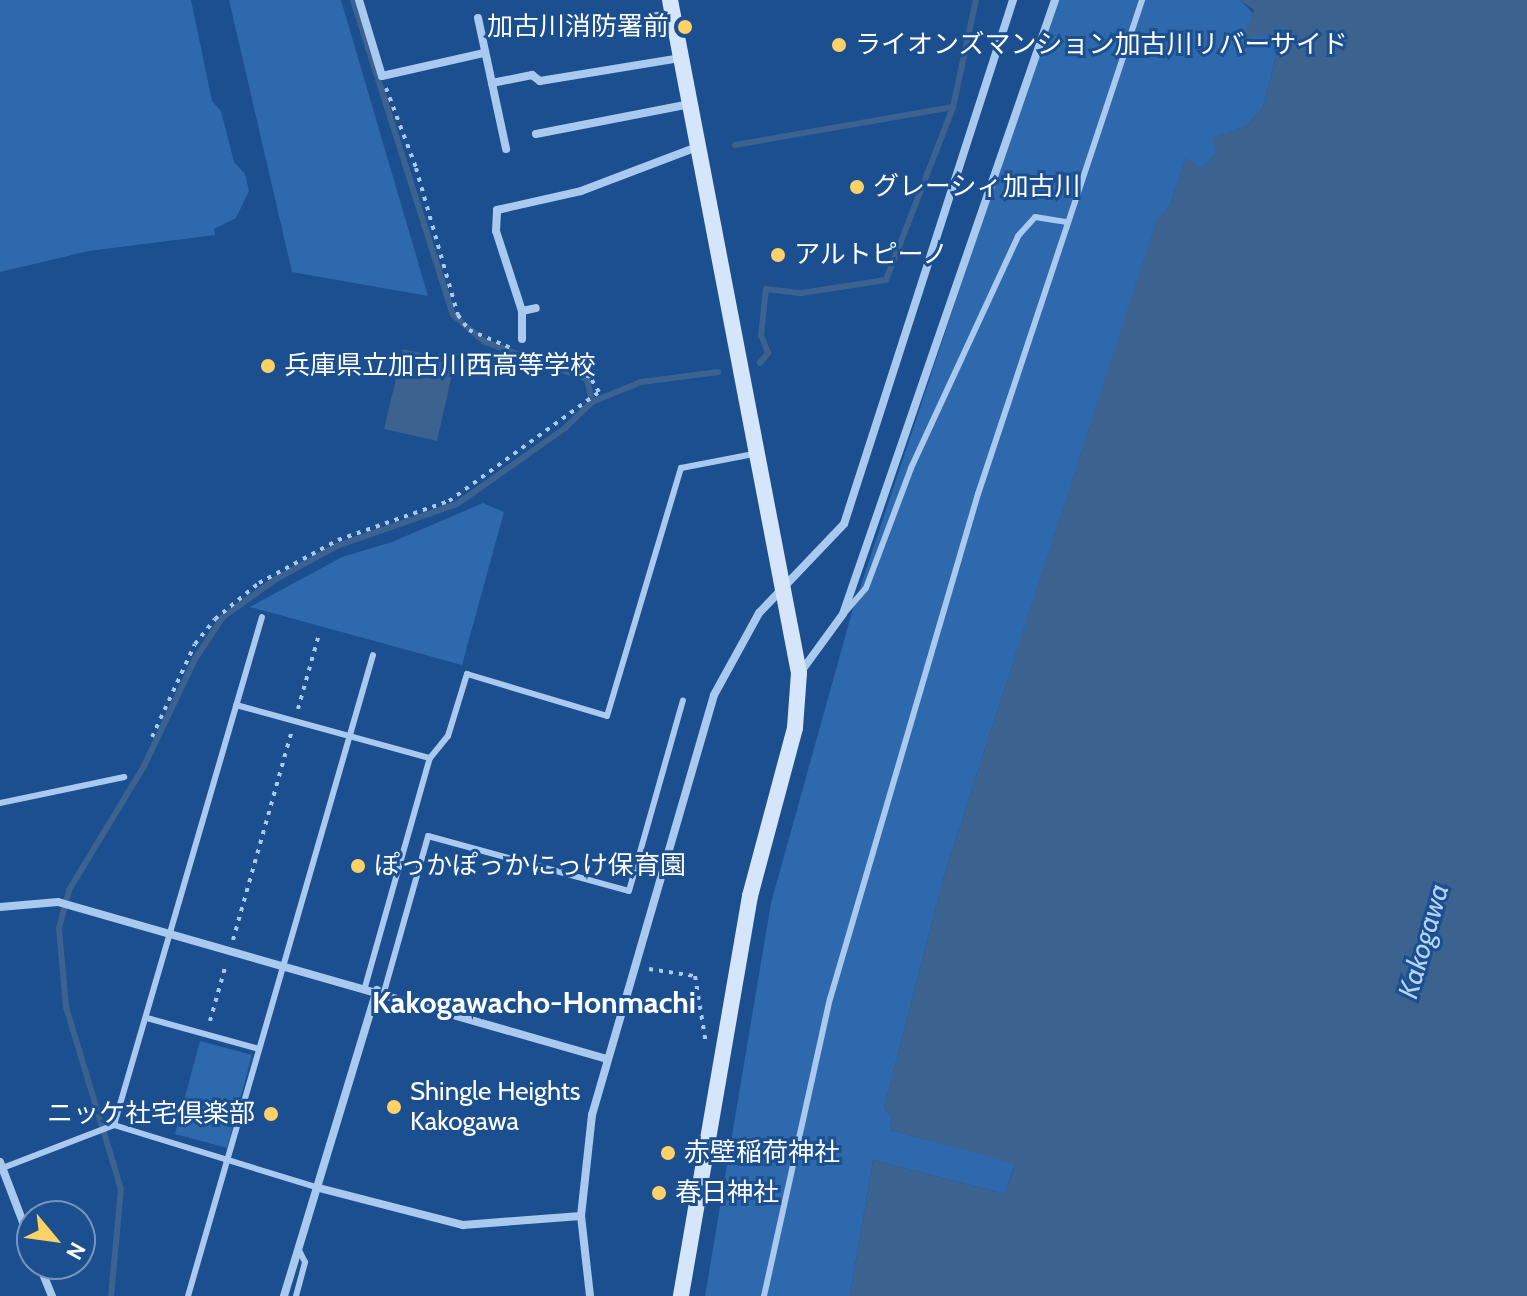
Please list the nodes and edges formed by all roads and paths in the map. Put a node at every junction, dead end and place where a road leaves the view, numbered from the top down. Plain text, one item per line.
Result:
1 (359, 0) edge
2 (1013, 0) edge
3 (1055, 0) edge
4 (1142, 0) edge
5 (671, 6) edge
6 (478, 18) dead end
7 (575, 33) dead end
8 (484, 53) junction
9 (681, 58) junction
10 (382, 76) junction
11 (492, 83) junction
12 (690, 104) junction
13 (536, 134) dead end
14 (698, 146) junction
15 (506, 149) dead end
16 (1066, 222) junction
17 (536, 308) dead end
18 (522, 311) junction
19 (522, 339) dead end
20 (758, 453) junction
21 (785, 588) junction
22 (843, 614) junction
23 (262, 617) dead end
24 (318, 638) dead end
25 (373, 655) dead end
26 (799, 673) junction
27 (683, 700) dead end
28 (236, 705) junction
29 (294, 721) junction
30 (349, 735) junction
31 (152, 737) dead end
32 (430, 758) junction
33 (124, 777) dead end
34 (0, 803) edge
35 (0, 907) edge
36 (172, 934) junction
37 (230, 950) junction
38 (284, 965) junction
39 (636, 967) junction
40 (365, 987) junction
41 (380, 991) junction
42 (147, 1018) junction
43 (206, 1035) junction
44 (706, 1044) dead end
45 (259, 1049) junction
46 (607, 1059) junction
47 (111, 1126) junction
48 (227, 1159) junction
49 (1, 1166) edge
50 (319, 1188) junction
51 (16, 1205) edge
52 (581, 1216) junction
53 (299, 1250) junction
54 (188, 1296) edge
55 (284, 1296) edge
56 (296, 1296) edge
57 (590, 1296) edge
58 (681, 1296) edge
59 (764, 1296) edge

1 - 10 street
2 - 21 street
3 - 22 street
4 - 16 lane
5 - 7 street
5 - 9 street
6 - 8 street
8 - 10 street
8 - 11 street
9 - 11 street
9 - 12 street
10 - 31 path
11 - 15 street
12 - 13 street
12 - 14 street
14 - 18 street
14 - 20 street
16 - 22 lane
16 - 59 lane
17 - 18 street
18 - 19 street
20 - 21 street
20 - 32 lane
21 - 26 street
21 - 39 street
22 - 26 street
23 - 28 lane
24 - 29 path
25 - 30 lane
26 - 58 street
27 - 41 lane
28 - 29 lane
28 - 36 lane
29 - 30 lane
29 - 37 path
30 - 32 lane
30 - 38 lane
32 - 40 lane
33 - 34 lane
35 - 36 street
36 - 37 street
36 - 42 lane
37 - 38 street
37 - 43 path
38 - 40 street
38 - 45 lane
39 - 44 path
39 - 46 street
40 - 41 street
41 - 46 street
41 - 50 street
42 - 43 lane
42 - 47 lane
43 - 45 lane
45 - 48 lane
46 - 52 street
47 - 48 lane
47 - 49 lane
48 - 50 lane
48 - 54 lane
49 - 51 street
50 - 52 street
50 - 53 street
52 - 57 street
53 - 55 street
53 - 56 lane

